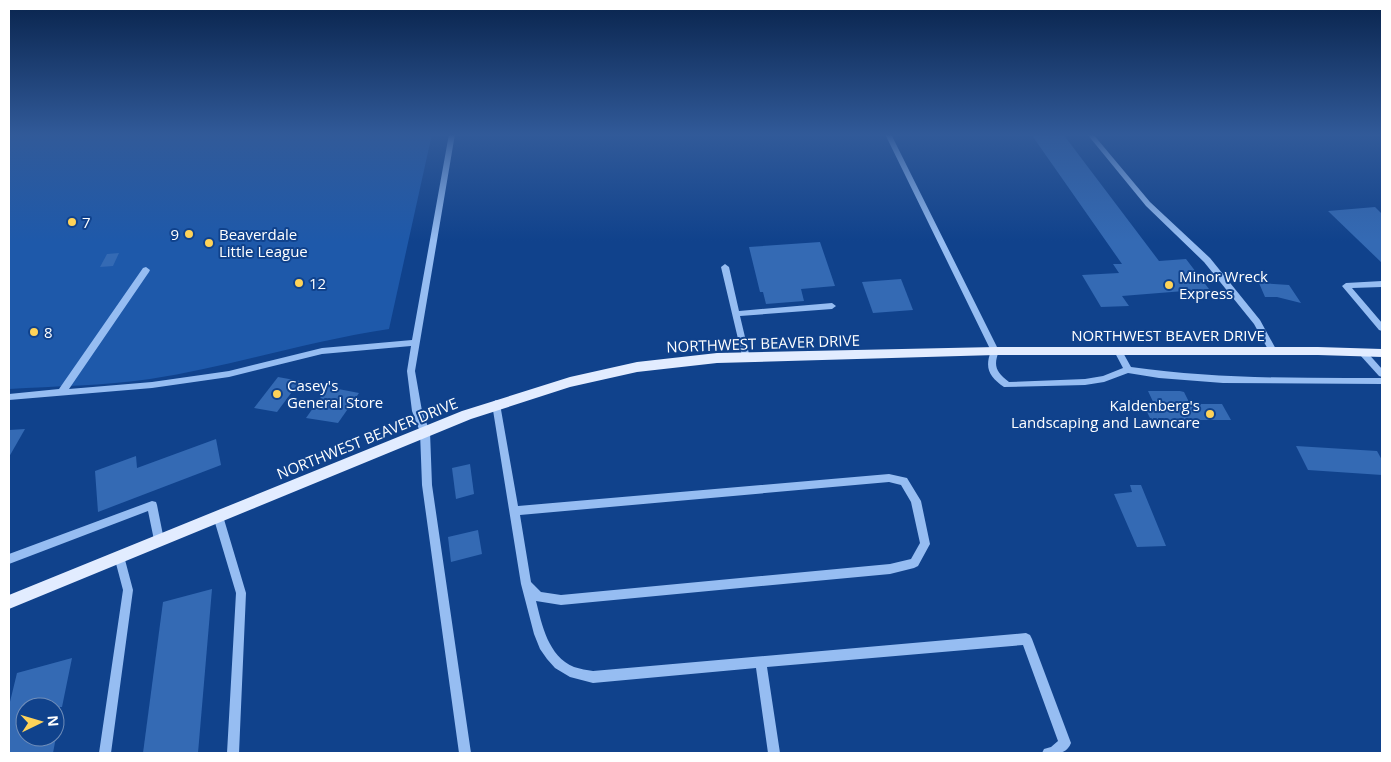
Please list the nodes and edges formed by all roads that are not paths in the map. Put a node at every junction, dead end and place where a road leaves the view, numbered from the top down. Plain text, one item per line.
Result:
1 (446, 170) edge
2 (905, 170) edge
3 (1119, 170) edge
4 (726, 267) dead end
5 (146, 270) dead end
6 (1382, 284) edge
7 (832, 306) dead end
8 (736, 314) junction
9 (1382, 328) edge
10 (415, 343) junction
11 (1118, 351) junction
12 (1274, 351) junction
13 (995, 352) junction
14 (1363, 353) junction
15 (1382, 353) edge
16 (746, 358) junction
17 (1128, 370) junction
18 (1382, 374) edge
19 (1382, 381) edge
20 (61, 393) junction
21 (9, 397) edge
22 (496, 404) junction
23 (425, 432) junction
24 (515, 511) junction
25 (218, 516) junction
26 (159, 540) junction
27 (119, 556) junction
28 (9, 559) edge
29 (526, 584) junction
30 (9, 602) edge
31 (761, 663) junction
32 (105, 753) edge
33 (233, 753) edge
34 (465, 753) edge
35 (774, 753) edge
36 (1048, 753) edge

1 - 10 street
2 - 13 street
3 - 12 street
4 - 8 street
5 - 20 street
6 - 9 street
7 - 8 street
8 - 16 street
10 - 20 street
10 - 23 street
11 - 12 main road, NORTHWEST BEAVER DRIVE
11 - 13 main road, NORTHWEST BEAVER DRIVE
11 - 17 street
12 - 14 main road, NORTHWEST BEAVER DRIVE
13 - 16 main road, NORTHWEST BEAVER DRIVE
13 - 17 street
14 - 15 main road, NORTHWEST BEAVER DRIVE
14 - 18 street
16 - 22 main road, NORTHWEST BEAVER DRIVE
17 - 19 street
20 - 21 street
22 - 23 main road, NORTHWEST BEAVER DRIVE
22 - 24 street
23 - 25 main road, NORTHWEST BEAVER DRIVE
23 - 34 street
24 - 29 street
24 - 29 street
25 - 26 main road, NORTHWEST BEAVER DRIVE
25 - 33 street
26 - 27 main road, NORTHWEST BEAVER DRIVE
26 - 28 lane
27 - 30 main road, NORTHWEST BEAVER DRIVE
27 - 32 street
29 - 31 street
31 - 35 lane
31 - 36 street

